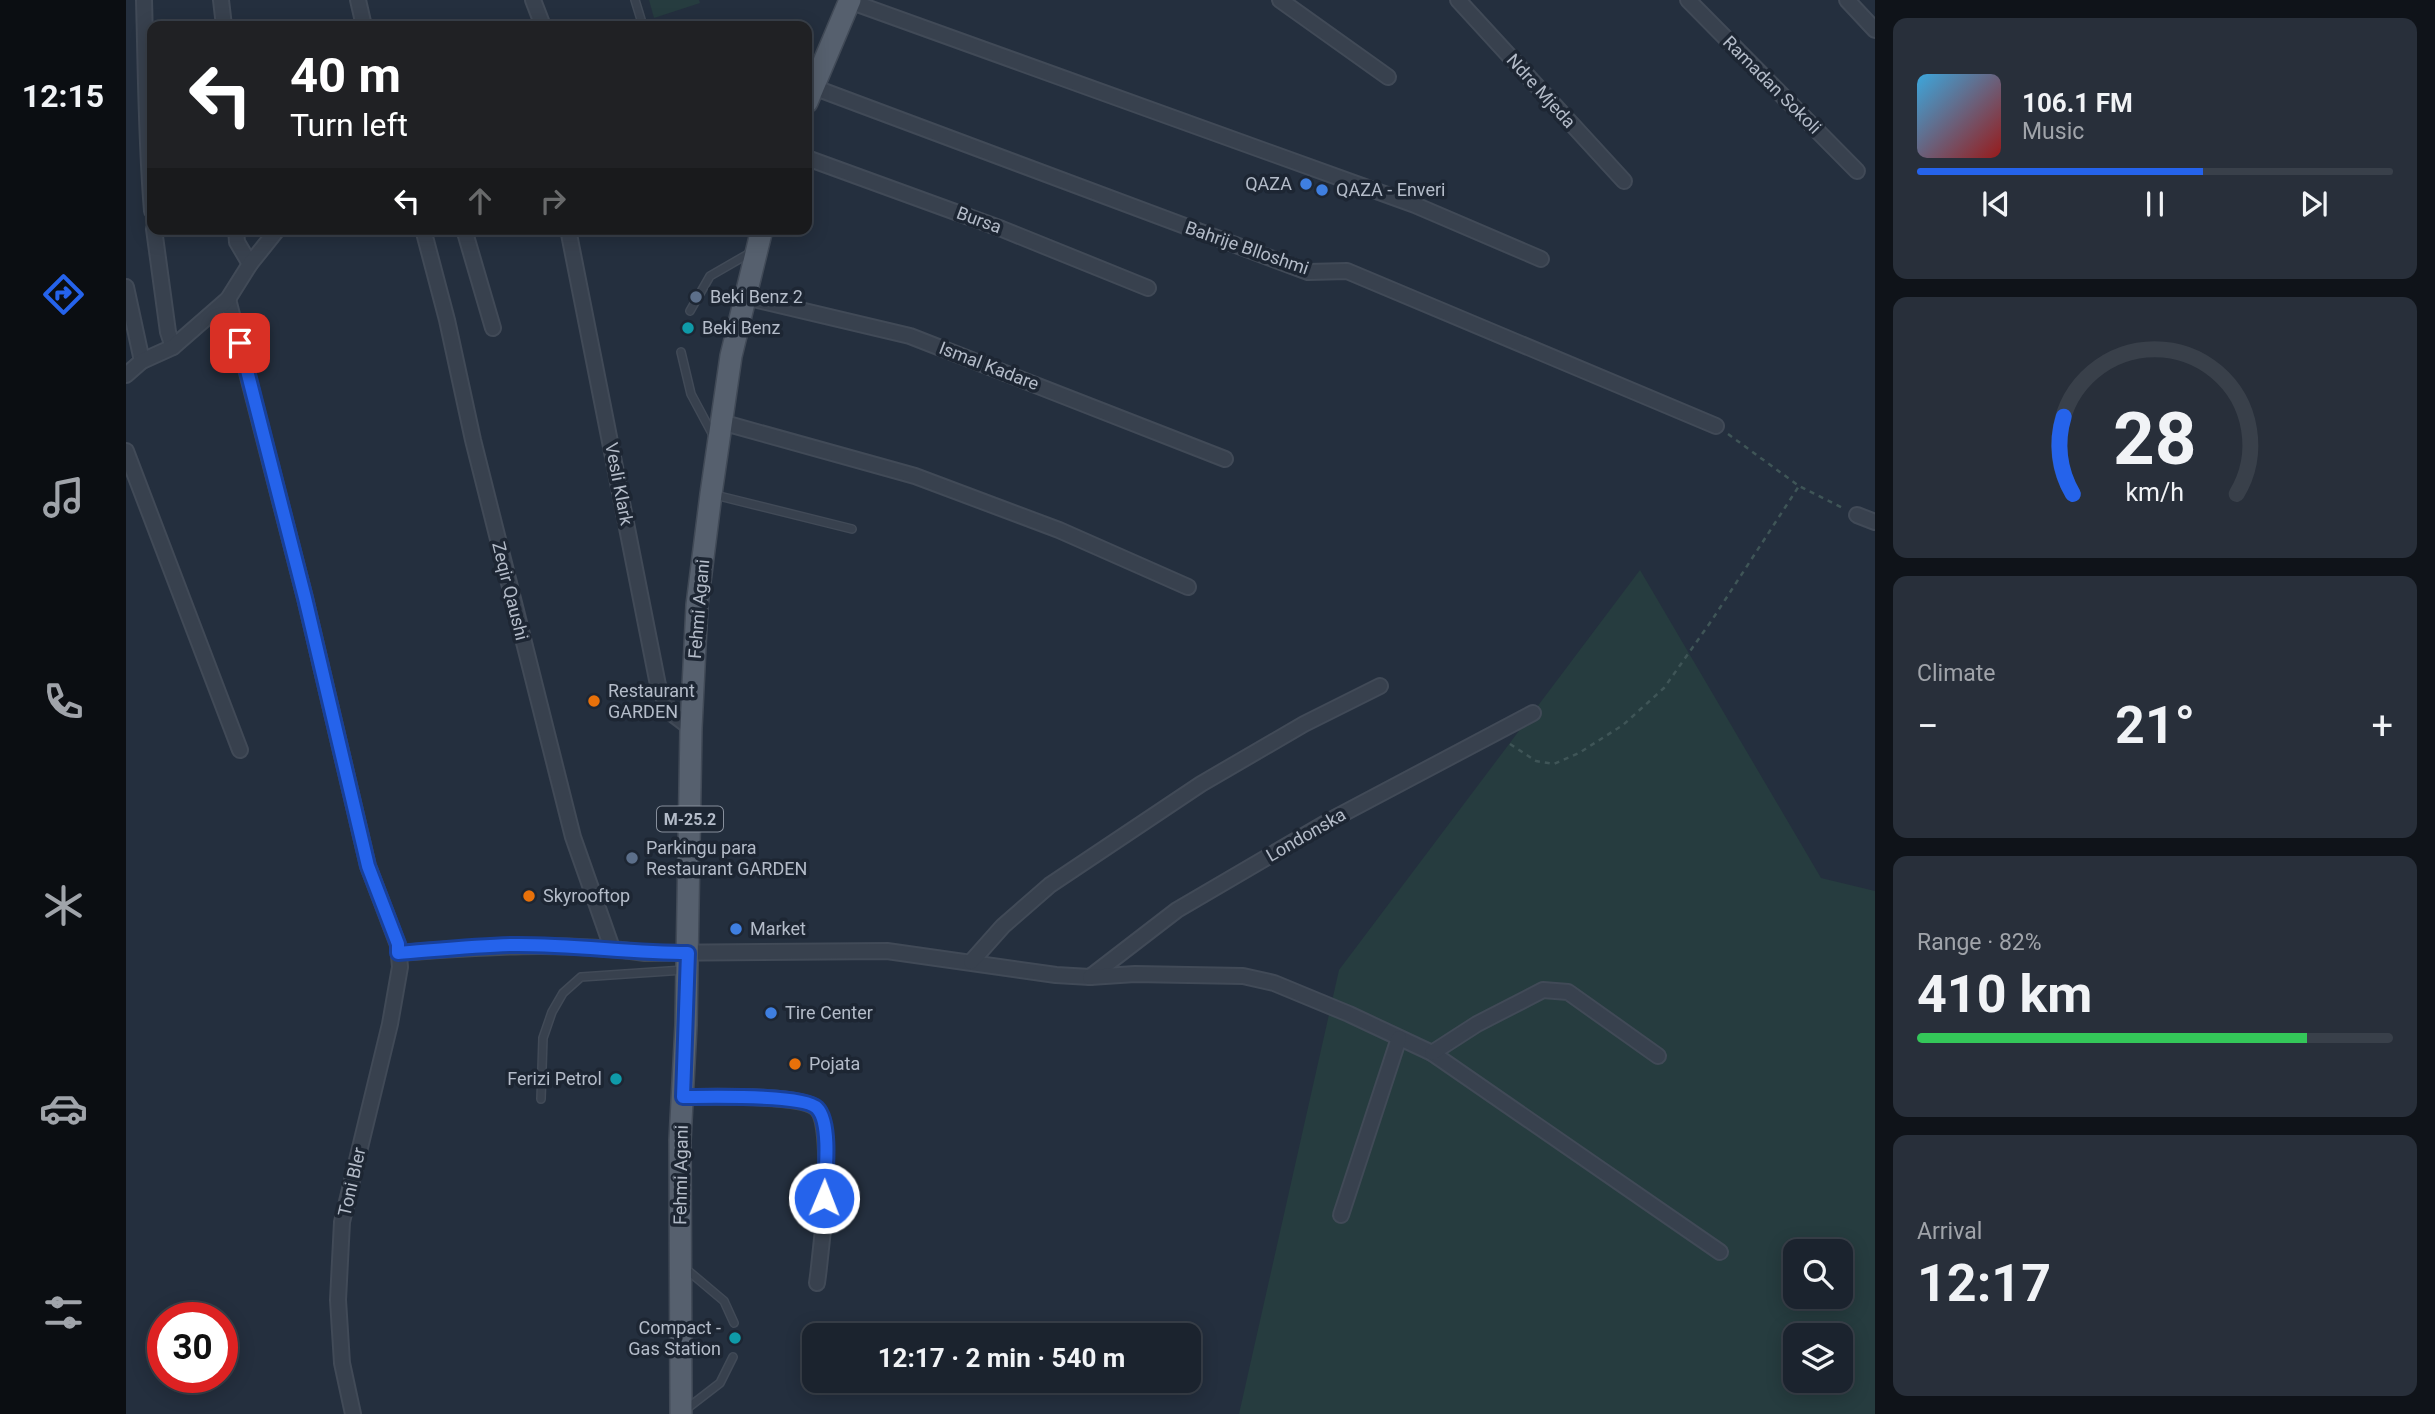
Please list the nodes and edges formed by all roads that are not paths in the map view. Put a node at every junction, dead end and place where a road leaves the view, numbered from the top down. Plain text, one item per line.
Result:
1 (144, 0) edge
2 (221, 0) edge
3 (358, 0) edge
4 (533, 0) edge
5 (635, 0) edge
6 (850, 0) edge
7 (1280, 0) edge
8 (1458, 0) edge
9 (1688, 0) edge
10 (1847, 0) edge
11 (224, 21) edge
12 (362, 21) edge
13 (541, 21) edge
14 (641, 21) edge
15 (1875, 30) edge
16 (147, 75) edge
17 (147, 75) edge
18 (1388, 78) dead end
19 (812, 89) edge
20 (812, 95) edge
21 (147, 138) edge
22 (812, 160) edge
23 (1857, 171) dead end
24 (1624, 181) dead end
25 (155, 235) edge
26 (236, 235) edge
27 (273, 235) edge
28 (425, 235) edge
29 (466, 235) edge
30 (569, 235) edge
31 (760, 239) edge
32 (1541, 259) dead end
33 (250, 264) junction
34 (126, 287) edge
35 (1148, 288) dead end
36 (745, 297) junction
37 (228, 299) junction
38 (690, 311) dead end
39 (493, 328) dead end
40 (173, 348) junction
41 (681, 352) dead end
42 (142, 361) junction
43 (126, 375) edge
44 (721, 422) junction
45 (1716, 426) road end
46 (718, 443) junction
47 (126, 451) edge
48 (1225, 459) dead end
49 (711, 494) junction
50 (1857, 515) road end
51 (1875, 522) edge
52 (852, 529) dead end
53 (1188, 587) dead end
54 (1380, 686) dead end
55 (1533, 713) dead end
56 (691, 728) junction
57 (240, 750) dead end
58 (612, 948) junction
59 (398, 953) junction
60 (688, 961) junction
61 (971, 962) junction
62 (1090, 977) junction
63 (1399, 1038) junction
64 (1432, 1054) junction
65 (1658, 1056) dead end
66 (683, 1097) junction
67 (541, 1099) dead end
68 (1341, 1216) dead end
69 (1720, 1252) dead end
70 (680, 1264) junction
71 (817, 1283) dead end
72 (734, 1323) dead end
73 (733, 1357) dead end
74 (681, 1413) edge
75 (353, 1414) edge

1 - 17 street
2 - 11 street
3 - 12 street
4 - 13 street
5 - 14 lane
6 - 19 main road
6 - 32 street
7 - 18 street
8 - 24 street, Ndre Mjeda
9 - 23 street, Ramadan Sokoli
10 - 15 street
16 - 21 street
20 - 45 street, Bahrije Blloshmi
22 - 35 street, Bursa
25 - 40 street
26 - 33 street
27 - 33 street
28 - 58 street, Zeqir Qaushi
29 - 39 street
30 - 56 street, Vesli Klark
31 - 36 main road, Fehmi Agani / M-25.2
31 - 38 lane
33 - 37 street
34 - 42 street
36 - 44 main road, Fehmi Agani / M-25.2
36 - 48 street, Ismal Kadare
37 - 40 street
37 - 59 street, Toni Bler
40 - 42 street
41 - 46 lane
42 - 43 street
44 - 46 main road, Fehmi Agani / M-25.2
44 - 53 street
46 - 49 main road, Fehmi Agani / M-25.2
47 - 57 street
49 - 52 lane
49 - 56 main road, Fehmi Agani / M-25.2
50 - 51 street
54 - 61 street
55 - 62 street, Londonska
56 - 60 main road, Fehmi Agani / M-25.2
58 - 59 street
58 - 60 street
59 - 75 street, Toni Bler
60 - 61 street
60 - 66 main road, Fehmi Agani / M-25.2
60 - 67 lane
61 - 62 street
62 - 63 street
63 - 64 street
63 - 68 street
64 - 65 street
64 - 69 street
66 - 70 main road, Fehmi Agani / M-25.2
66 - 71 street
70 - 72 lane
70 - 74 main road, Fehmi Agani / M-25.2
73 - 74 lane

